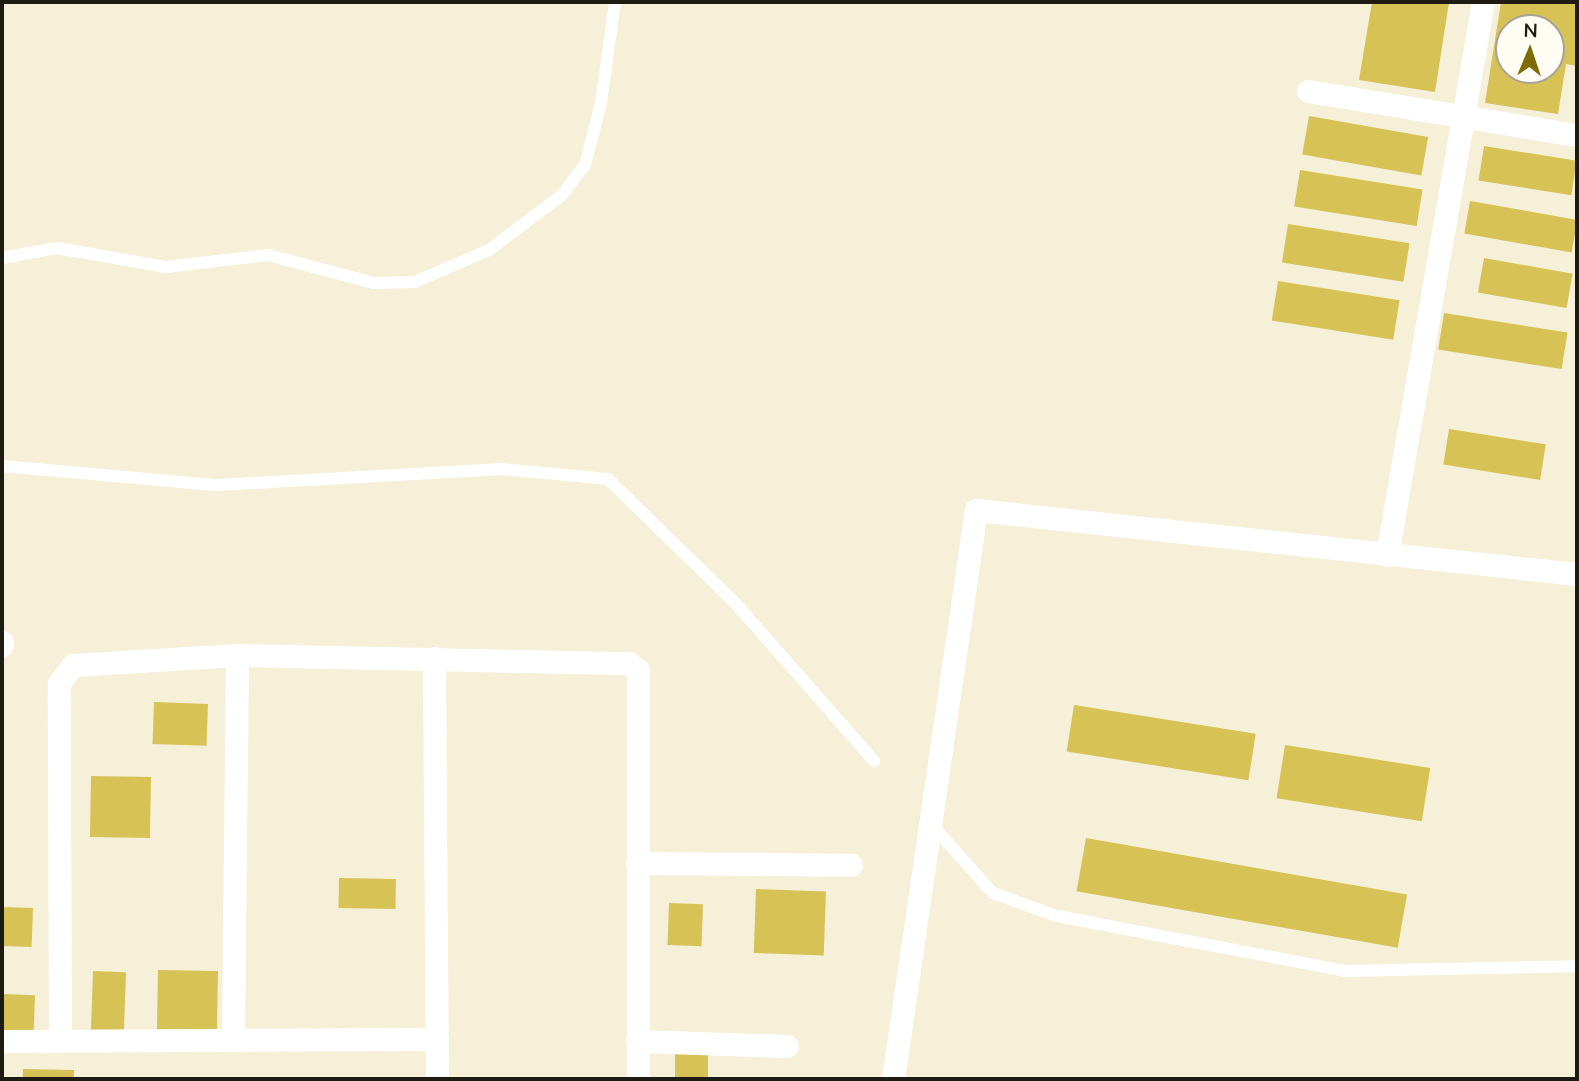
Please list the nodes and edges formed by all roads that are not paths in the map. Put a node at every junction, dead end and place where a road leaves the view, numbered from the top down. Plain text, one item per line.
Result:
1 (615, 2) edge
2 (1483, 2) edge
3 (1308, 91) dead end
4 (1463, 117) junction
5 (1577, 135) edge
6 (2, 258) edge
7 (2, 466) edge
8 (1387, 555) junction
9 (1577, 574) edge
10 (237, 655) junction
11 (434, 658) junction
12 (874, 761) dead end
13 (931, 824) junction
14 (638, 863) junction
15 (851, 865) dead end
16 (1577, 966) edge
17 (233, 1039) junction
18 (437, 1039) junction
19 (2, 1041) edge
20 (60, 1041) junction
21 (638, 1041) junction
22 (787, 1046) dead end
23 (437, 1079) edge
24 (639, 1079) edge
25 (893, 1079) edge

1 - 6 lane
2 - 4 street
3 - 4 street
4 - 5 street
4 - 8 street
7 - 12 lane
8 - 9 street
8 - 13 street
10 - 11 street
10 - 17 street
10 - 20 street
11 - 14 street
11 - 18 street
13 - 16 lane
13 - 25 street
14 - 15 street
14 - 21 street
17 - 18 street
17 - 20 street
18 - 23 street
19 - 20 street
21 - 22 street
21 - 24 street

